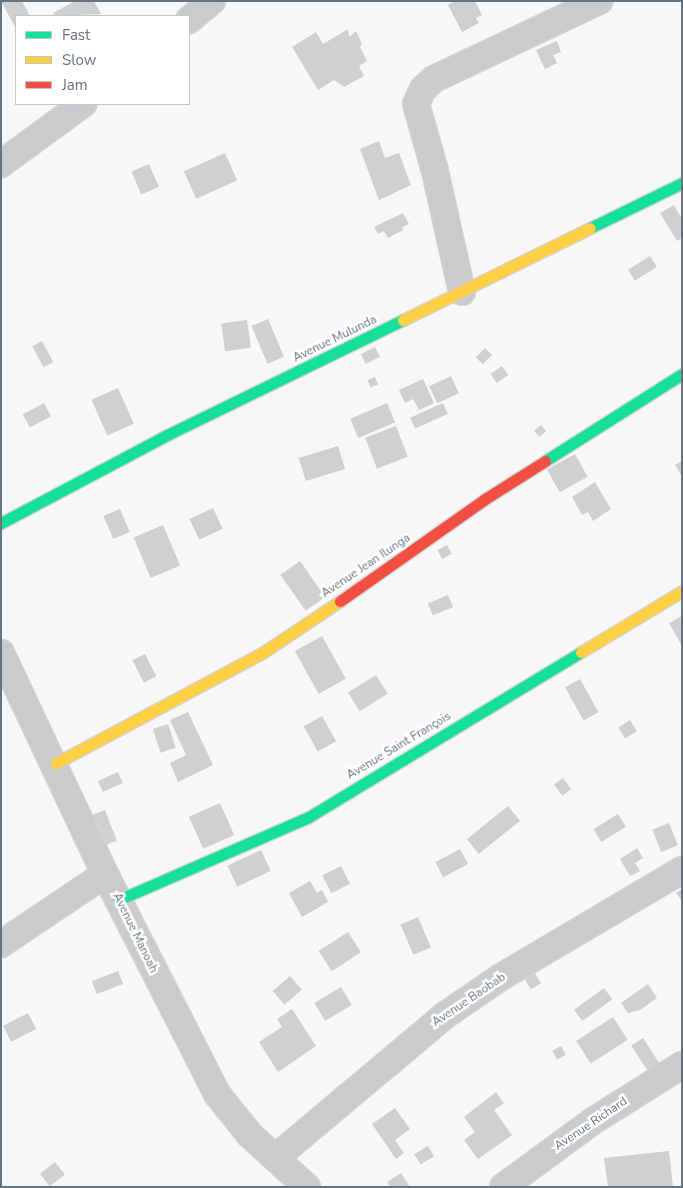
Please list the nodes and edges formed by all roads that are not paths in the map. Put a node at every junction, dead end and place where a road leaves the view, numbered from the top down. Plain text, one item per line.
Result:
1 (212, 1) edge
2 (598, 1) edge
3 (190, 19) edge
4 (82, 105) edge
5 (1, 164) edge
6 (682, 183) edge
7 (462, 292) junction
8 (682, 374) edge
9 (1, 523) edge
10 (682, 592) edge
11 (1, 653) edge
12 (56, 763) junction
13 (682, 870) edge
14 (105, 874) junction
15 (118, 900) junction
16 (1, 944) edge
17 (682, 1064) edge
18 (275, 1158) junction
19 (307, 1187) edge
20 (503, 1187) edge

1 - 3 street
2 - 7 street
4 - 5 street
6 - 7 street, Avenue Mulunda
7 - 9 street, Avenue Mulunda
8 - 12 street, Avenue Jean Ilunga
10 - 15 street, Avenue Saint François
11 - 12 street, Avenue Manoah
12 - 14 street, Avenue Manoah
13 - 18 street, Avenue Baobab
14 - 15 street, Avenue Manoah
14 - 16 street
15 - 18 street, Avenue Manoah
17 - 20 street, Avenue Richard
18 - 19 street, Avenue Manoah

